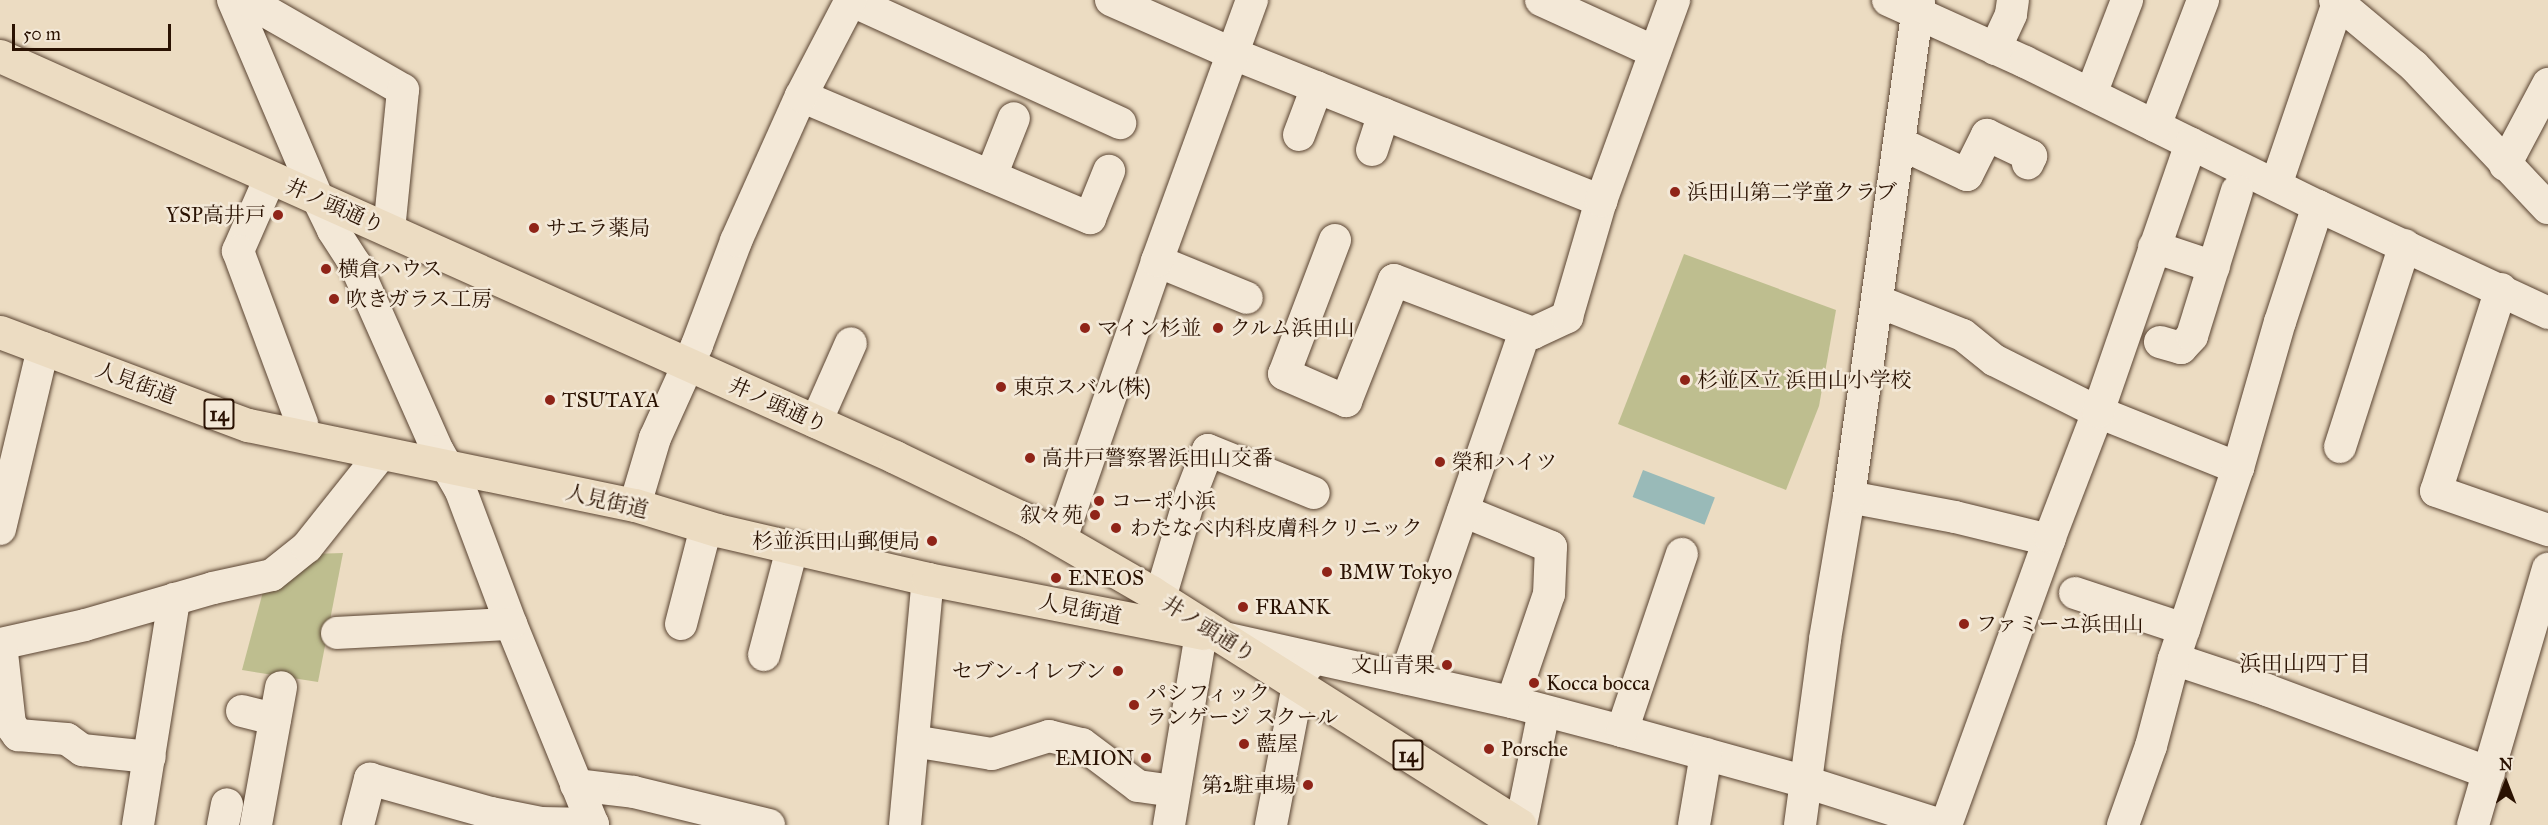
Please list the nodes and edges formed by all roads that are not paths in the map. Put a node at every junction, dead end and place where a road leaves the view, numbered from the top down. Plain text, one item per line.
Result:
1 (233, 0) edge
2 (246, 0) edge
3 (851, 0) edge
4 (1110, 0) edge
5 (1252, 0) edge
6 (1541, 0) edge
7 (1674, 0) edge
8 (1888, 0) edge
9 (2013, 0) edge
10 (2127, 0) edge
11 (2204, 0) edge
12 (2337, 2) edge
13 (1918, 7) edge
14 (1995, 49) junction
15 (1655, 52) junction
16 (1231, 53) junction
17 (1, 60) edge
18 (2548, 84) edge
19 (1317, 87) junction
20 (2091, 94) junction
21 (801, 96) junction
22 (1384, 114) junction
23 (1014, 118) dead end
24 (1120, 123) dead end
25 (2155, 126) junction
26 (1299, 135) dead end
27 (1899, 143) junction
28 (2191, 144) junction
29 (1372, 150) dead end
30 (2028, 163) dead end
31 (2505, 165) junction
32 (1109, 171) dead end
33 (992, 176) junction
34 (270, 178) junction
35 (2276, 185) junction
36 (2237, 191) dead end
37 (317, 197) junction
38 (1601, 201) junction
39 (2318, 206) junction
40 (2548, 208) edge
41 (389, 230) junction
42 (1335, 240) dead end
43 (2405, 245) junction
44 (2154, 247) junction
45 (1157, 261) junction
46 (2214, 267) junction
47 (2501, 289) junction
48 (1247, 298) dead end
49 (1877, 301) junction
50 (2548, 313) edge
51 (1525, 330) junction
52 (0, 332) edge
53 (2160, 342) dead end
54 (851, 343) dead end
55 (43, 348) junction
56 (689, 365) junction
57 (2098, 412) junction
58 (816, 422) junction
59 (302, 423) dead end
60 (2340, 447) dead end
61 (381, 454) junction
62 (447, 467) junction
63 (2238, 468) junction
64 (1314, 493) dead end
65 (1849, 497) junction
66 (635, 505) junction
67 (1463, 511) junction
68 (706, 527) junction
69 (0, 529) edge
70 (2548, 530) edge
71 (1060, 539) junction
72 (2049, 540) junction
73 (792, 549) junction
74 (1682, 554) dead end
75 (2548, 568) edge
76 (928, 579) junction
77 (2075, 592) dead end
78 (174, 598) junction
79 (1160, 598) junction
80 (2543, 601) edge
81 (511, 624) junction
82 (681, 624) dead end
83 (2184, 629) junction
84 (337, 633) dead end
85 (1212, 635) junction
86 (0, 644) edge
87 (764, 655) dead end
88 (2174, 659) junction
89 (1330, 662) junction
90 (1405, 678) junction
91 (1298, 685) junction
92 (281, 687) dead end
93 (1512, 702) junction
94 (242, 711) dead end
95 (1544, 711) junction
96 (275, 719) junction
97 (1622, 731) junction
98 (6, 736) edge
99 (913, 741) junction
100 (1706, 754) junction
101 (150, 757) junction
102 (2489, 773) junction
103 (1806, 782) junction
104 (576, 785) junction
105 (1174, 791) junction
106 (490, 819) edge
107 (1933, 824) edge
108 (138, 825) edge
109 (256, 825) edge
110 (358, 825) edge
111 (593, 825) edge
112 (769, 825) edge
113 (905, 825) edge
114 (1169, 825) edge
115 (1271, 825) edge
116 (1520, 825) edge
117 (1694, 825) edge
118 (1800, 825) edge
119 (2123, 825) edge
120 (2473, 825) edge

1 - 37 street
2 - 41 street
3 - 21 street
3 - 24 street
4 - 16 street
5 - 16 street
6 - 15 street
7 - 15 street
8 - 13 street
9 - 14 street
10 - 20 street
11 - 25 street
12 - 31 street
12 - 35 street
13 - 14 street
13 - 27 street
14 - 20 street
15 - 38 street
16 - 19 street
16 - 45 street
17 - 34 main road, 井ノ頭通り
18 - 31 street
19 - 22 street
19 - 26 street
20 - 25 street
21 - 33 street
21 - 56 street
22 - 29 street
22 - 38 street
23 - 33 street
25 - 28 street
27 - 30 street
27 - 49 street
28 - 35 street
28 - 44 street
31 - 40 street
32 - 33 street
34 - 37 main road, 井ノ頭通り
34 - 59 street
35 - 39 street
36 - 46 street
37 - 41 main road, 井ノ頭通り
37 - 62 street
38 - 51 street
39 - 43 street
39 - 63 street
41 - 56 main road, 井ノ頭通り
42 - 51 street
43 - 47 street
43 - 60 street
44 - 46 street
44 - 57 street
45 - 48 street
45 - 71 street
46 - 53 street
47 - 50 street
47 - 70 street
49 - 57 street
49 - 65 street
51 - 67 street
52 - 55 main road, 人見街道 / 14
54 - 58 street
55 - 61 main road, 人見街道 / 14
55 - 69 street
56 - 58 main road, 井ノ頭通り
56 - 66 street
57 - 63 street
57 - 72 street
58 - 71 main road, 井ノ頭通り
61 - 62 main road, 人見街道 / 14
61 - 78 street
62 - 66 main road, 人見街道 / 14
62 - 81 street
63 - 83 street
64 - 79 street
65 - 72 street
65 - 103 street
66 - 68 main road, 人見街道 / 14
67 - 90 street
67 - 93 street
68 - 73 main road, 人見街道 / 14
68 - 82 street
71 - 79 main road, 井ノ頭通り
72 - 107 street
73 - 76 main road, 人見街道 / 14
73 - 87 street
74 - 97 street
75 - 80 street
76 - 85 main road, 人見街道 / 14
76 - 99 street
77 - 83 street
78 - 86 street
78 - 101 street
79 - 85 main road, 井ノ頭通り
80 - 102 street
81 - 84 street
81 - 104 street
83 - 88 street
85 - 89 street
85 - 91 main road, 井ノ頭通り / 14
85 - 105 street
86 - 98 street
88 - 102 street
88 - 119 street
89 - 90 street
89 - 91 street
90 - 93 street
91 - 115 street
91 - 116 main road, 井ノ頭通り / 14
92 - 96 street
93 - 95 street
94 - 96 street
95 - 97 street
95 - 116 street
96 - 109 street
97 - 100 street
98 - 101 street
99 - 105 street
99 - 113 street
100 - 103 street
100 - 117 street
101 - 108 street
102 - 120 street
103 - 107 street
103 - 118 street
104 - 111 street
104 - 112 street
105 - 114 street
106 - 110 street
106 - 111 street

